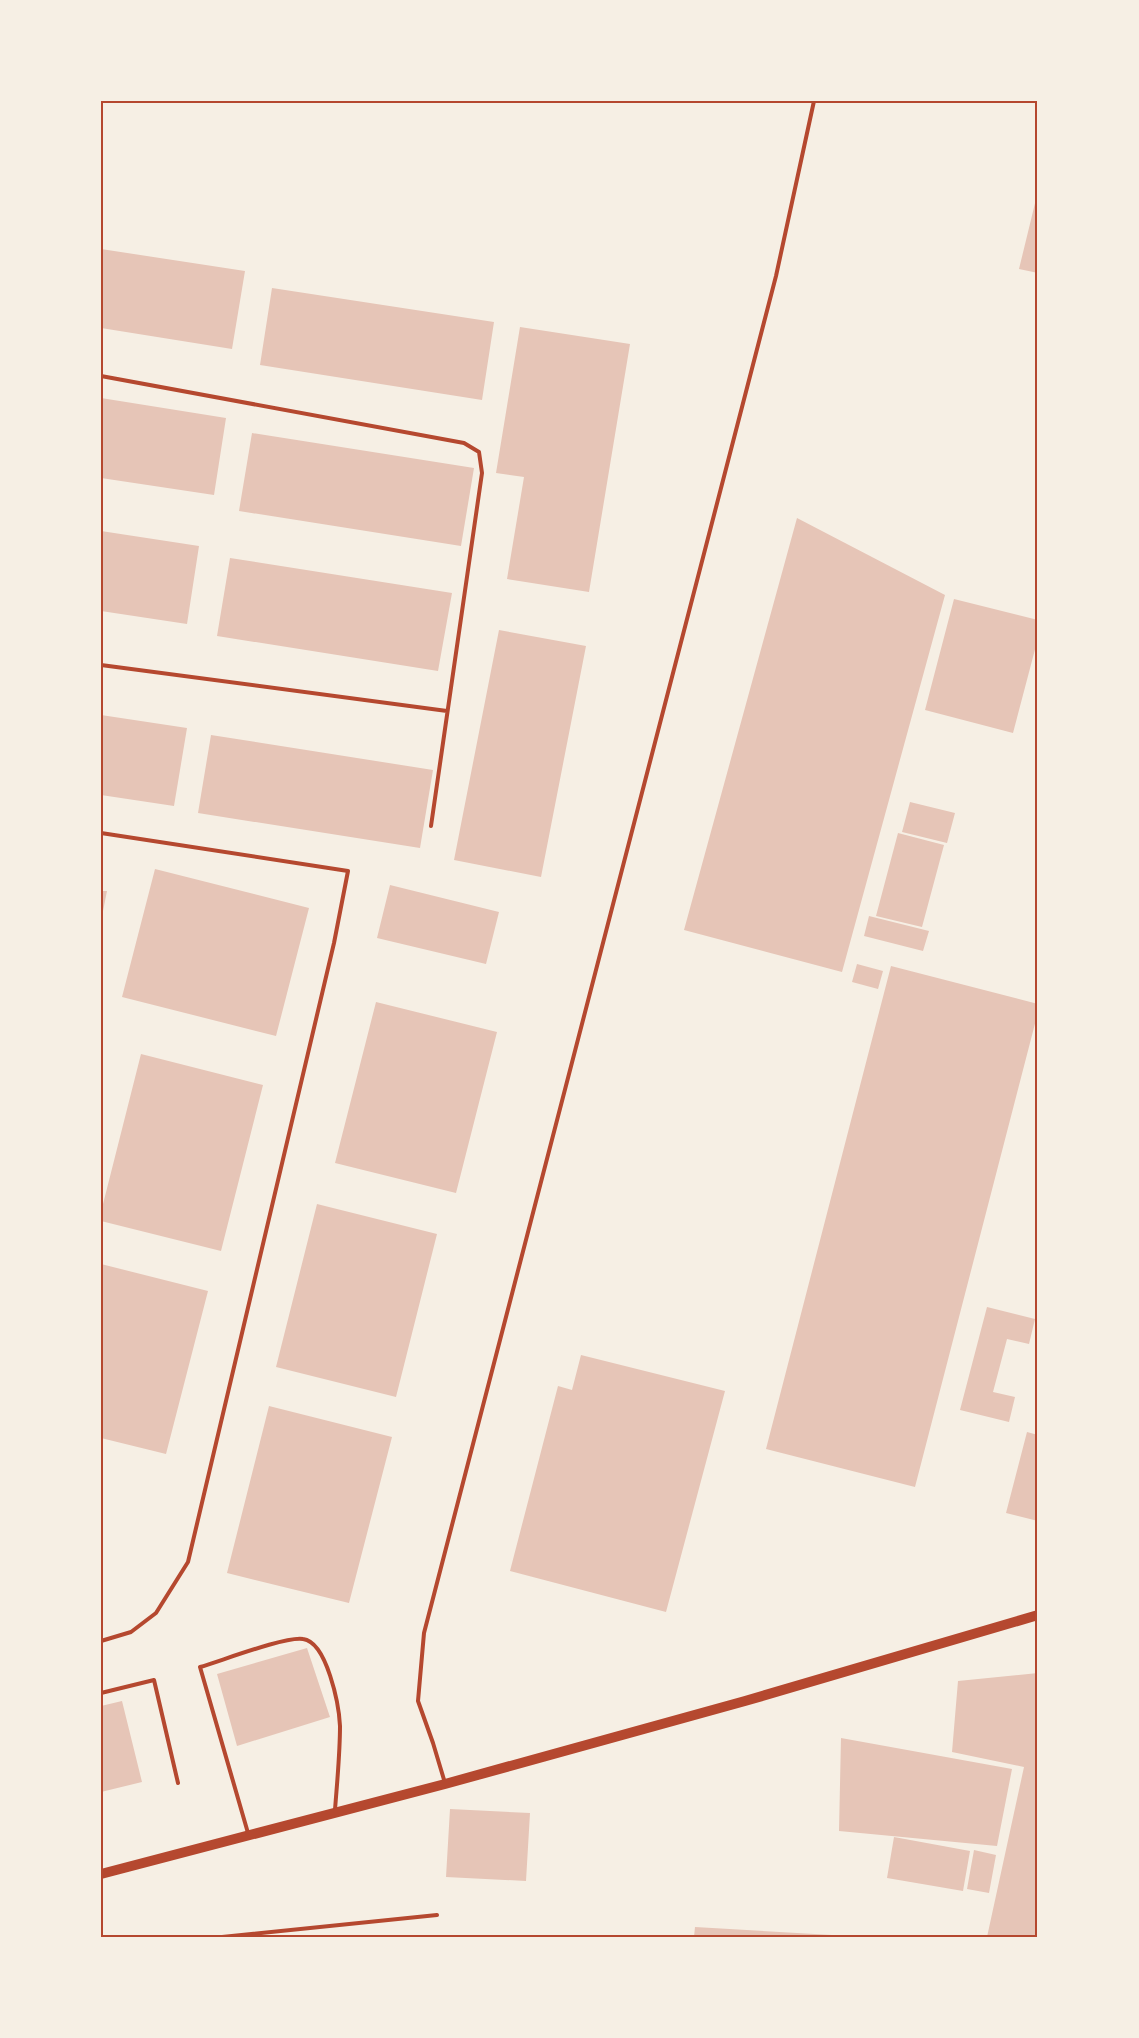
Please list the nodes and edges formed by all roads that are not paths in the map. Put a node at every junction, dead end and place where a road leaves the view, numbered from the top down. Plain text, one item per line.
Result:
1 (814, 101) edge
2 (101, 376) edge
3 (101, 665) edge
4 (447, 712) junction
5 (431, 826) dead end
6 (101, 833) edge
7 (1038, 1615) edge
8 (101, 1641) edge
9 (101, 1693) edge
10 (178, 1783) dead end
11 (445, 1784) junction
12 (335, 1813) junction
13 (249, 1836) junction
14 (101, 1874) edge
15 (437, 1915) dead end
16 (222, 1937) edge

1 - 11 lane
2 - 4 lane
3 - 4 lane
4 - 5 lane
6 - 8 lane
7 - 11 main road
9 - 10 lane
11 - 12 main road
12 - 13 main road
12 - 13 lane
13 - 14 main road
15 - 16 lane

